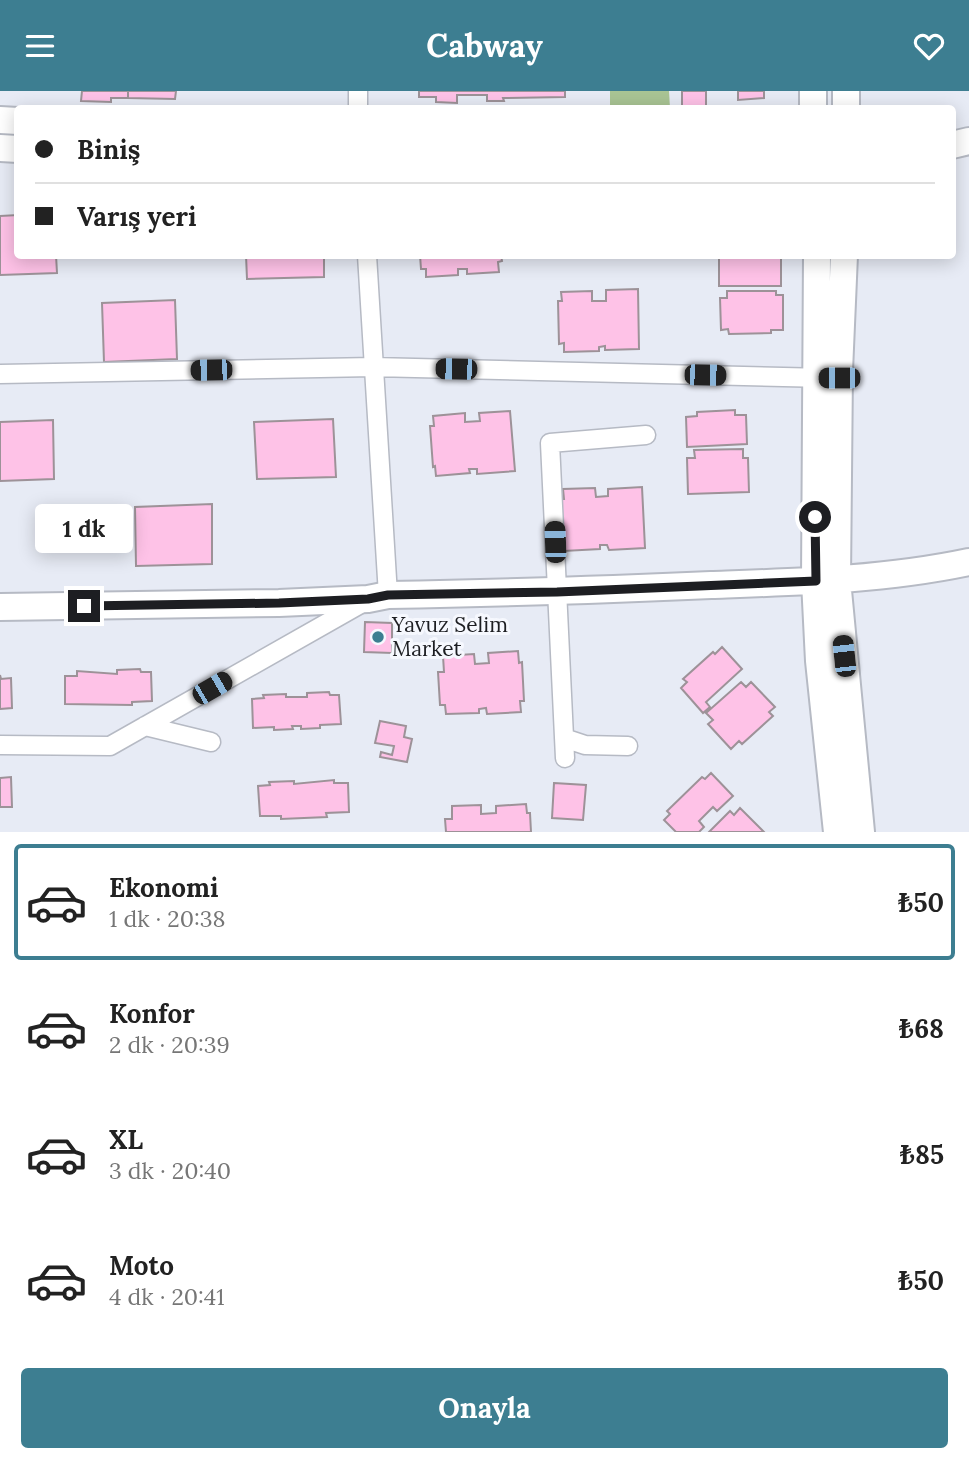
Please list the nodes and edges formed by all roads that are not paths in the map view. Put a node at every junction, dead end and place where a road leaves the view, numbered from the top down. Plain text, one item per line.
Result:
1 (367, 259) edge
2 (817, 259) edge
3 (843, 259) edge
4 (373, 367) junction
5 (0, 374) edge
6 (827, 378) junction
7 (646, 435) dead end
8 (969, 562) edge
9 (826, 581) junction
10 (557, 592) junction
11 (378, 597) junction
12 (0, 607) edge
13 (145, 726) junction
14 (564, 738) junction
15 (211, 742) dead end
16 (0, 745) edge
17 (628, 745) dead end
18 (565, 758) dead end
19 (837, 832) edge
20 (861, 832) edge

1 - 4 street
2 - 6 main road
3 - 6 main road
4 - 5 street
4 - 6 street
4 - 11 street
6 - 9 main road
7 - 10 street
8 - 9 main road
9 - 10 main road
9 - 19 main road
9 - 20 main road
10 - 11 main road
10 - 14 street
11 - 12 main road
11 - 13 street
13 - 15 street
13 - 16 street
14 - 17 street
14 - 18 street

